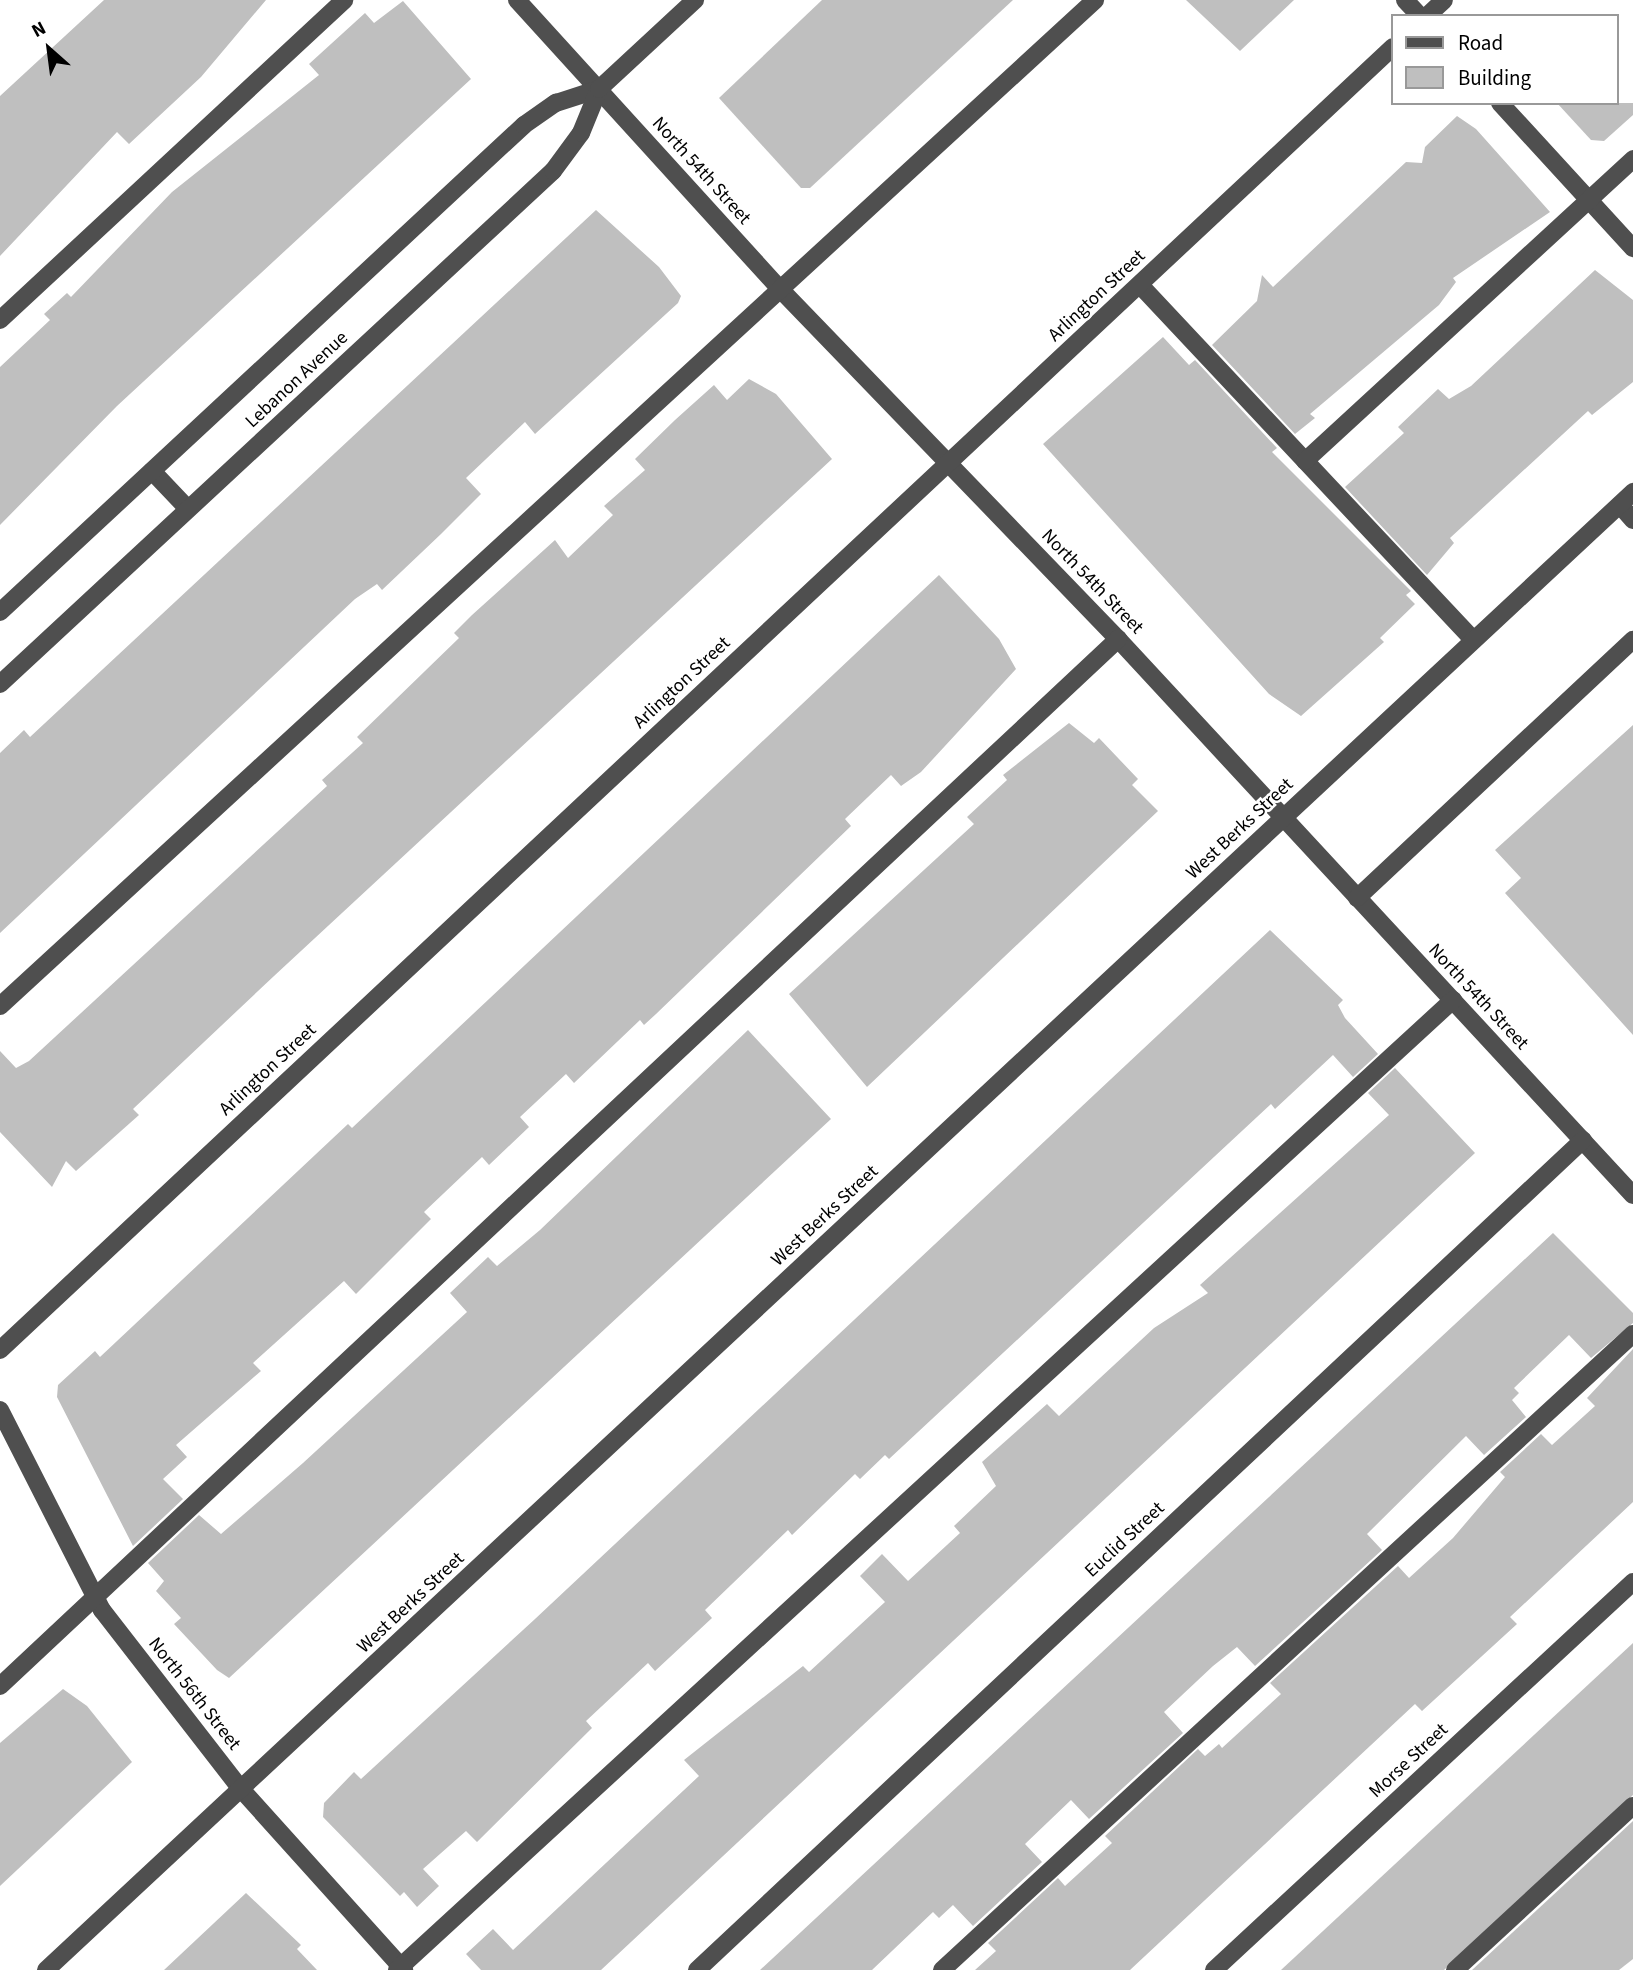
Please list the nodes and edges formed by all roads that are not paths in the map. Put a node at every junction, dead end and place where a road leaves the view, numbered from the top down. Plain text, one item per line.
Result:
1 (344, 0) edge
2 (517, 0) edge
3 (695, 0) edge
4 (1095, 0) edge
5 (1405, 0) edge
6 (1444, 0) edge
7 (1418, 14) edge
8 (1429, 14) edge
9 (1392, 48) edge
10 (599, 89) junction
11 (1502, 105) edge
12 (1633, 159) edge
13 (1588, 199) junction
14 (1633, 248) edge
15 (1140, 285) junction
16 (781, 290) junction
17 (0, 320) edge
18 (1305, 461) junction
19 (949, 463) junction
20 (152, 471) junction
21 (1626, 498) edge
22 (188, 509) junction
23 (1633, 520) edge
24 (0, 612) edge
25 (1118, 639) junction
26 (1473, 640) junction
27 (1633, 640) edge
28 (0, 684) edge
29 (1282, 818) junction
30 (1357, 898) junction
31 (1453, 1000) junction
32 (0, 1006) edge
33 (1583, 1140) junction
34 (1633, 1195) edge
35 (1633, 1334) edge
36 (0, 1350) edge
37 (0, 1410) edge
38 (1633, 1582) edge
39 (96, 1598) junction
40 (0, 1686) edge
41 (242, 1789) junction
42 (1633, 1806) edge
43 (401, 1969) edge
44 (46, 1970) edge
45 (697, 1970) edge
46 (942, 1970) edge
47 (1214, 1970) edge
48 (1455, 1970) edge

1 - 17 street
2 - 10 street, North 54th Street
3 - 10 street, Lebanon Avenue
4 - 16 street
5 - 7 street
6 - 8 street
9 - 15 street, Arlington Street
10 - 16 street, North 54th Street
10 - 20 street, Lebanon Avenue
10 - 22 street, Lebanon Avenue
11 - 13 street
12 - 13 street
13 - 14 street
13 - 18 street
15 - 18 street
15 - 19 street, Arlington Street
16 - 19 street, North 54th Street
16 - 32 street
18 - 26 street
19 - 25 street, North 54th Street
19 - 36 street, Arlington Street
20 - 22 street
20 - 24 street, Lebanon Avenue
21 - 23 street
21 - 26 street, West Berks Street
22 - 28 street, Lebanon Avenue
25 - 29 street, North 54th Street
25 - 39 street
26 - 29 street, West Berks Street
27 - 30 street
29 - 30 street, North 54th Street
29 - 41 street, West Berks Street
30 - 31 street, North 54th Street
31 - 33 street, North 54th Street
31 - 43 street
33 - 34 street, North 54th Street
33 - 45 street, Euclid Street
35 - 46 street
37 - 39 street, North 56th Street
38 - 47 street, Morse Street
39 - 40 street
39 - 41 street, North 56th Street
41 - 43 street, North 56th Street
41 - 44 street, West Berks Street
42 - 48 street

